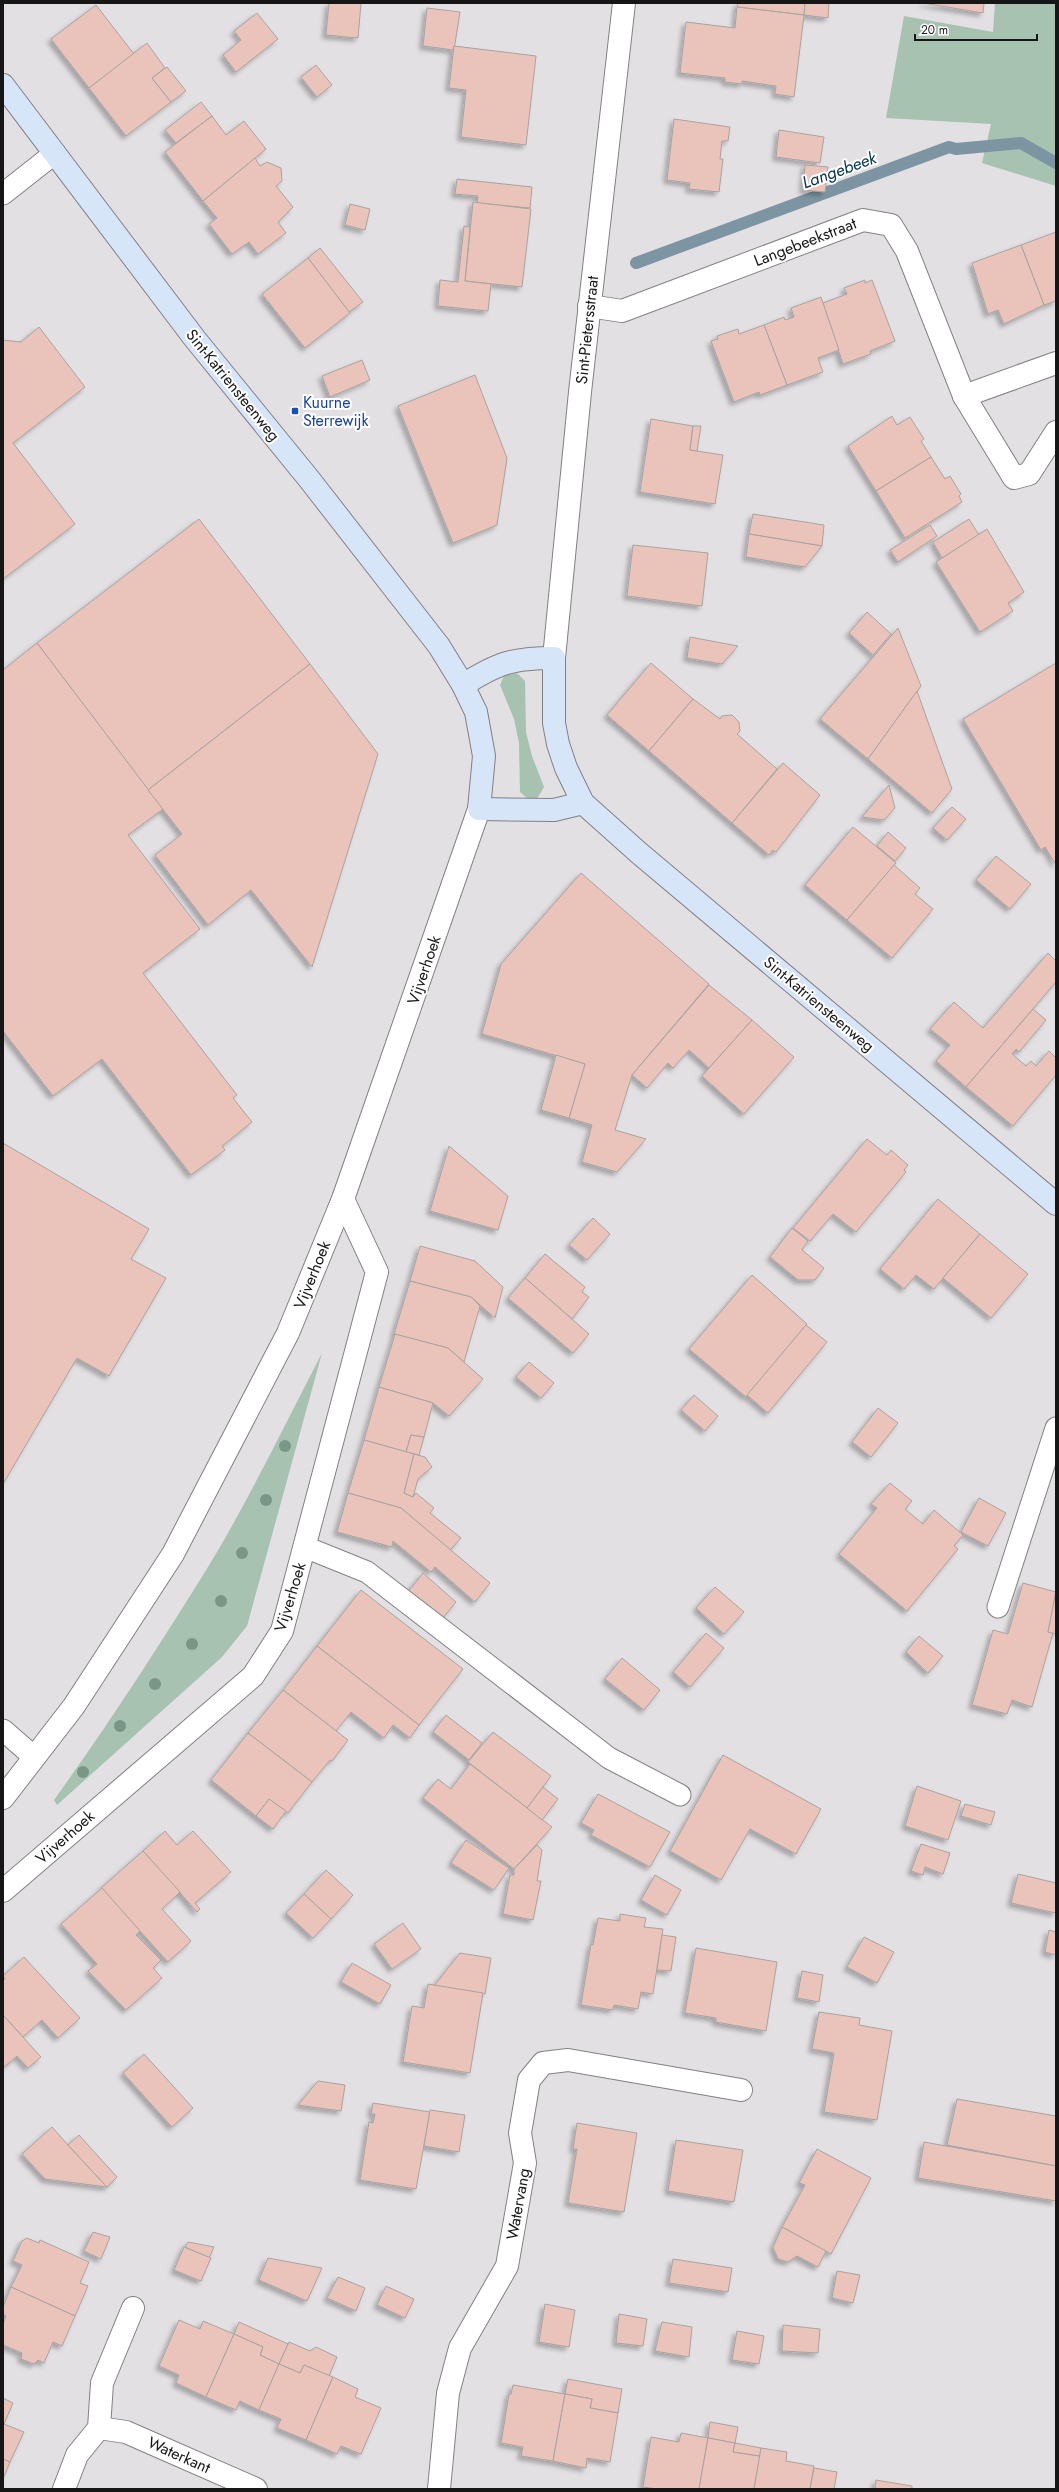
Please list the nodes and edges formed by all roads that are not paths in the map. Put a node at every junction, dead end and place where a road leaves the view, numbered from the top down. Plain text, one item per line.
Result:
1 (624, 3) edge
2 (3, 85) edge
3 (55, 154) junction
4 (3, 194) edge
5 (589, 306) junction
6 (1056, 363) edge
7 (964, 396) junction
8 (1056, 432) edge
9 (554, 658) junction
10 (463, 685) junction
11 (583, 803) junction
12 (479, 809) junction
13 (343, 1199) junction
14 (1056, 1204) edge
15 (1056, 1428) edge
16 (305, 1548) junction
17 (998, 1607) dead end
18 (3, 1730) edge
19 (34, 1757) junction
20 (680, 1795) dead end
21 (3, 1798) edge
22 (3, 1890) edge
23 (740, 2090) dead end
24 (133, 2308) dead end
25 (99, 2428) junction
26 (64, 2489) edge
27 (256, 2489) edge
28 (439, 2489) edge

1 - 5 street, Sint-Pietersstraat
2 - 3 street, Sint-Katriensteenweg
3 - 4 lane
3 - 10 street, Sint-Katriensteenweg
5 - 7 street, Langebeekstraat
5 - 9 street, Sint-Pietersstraat
6 - 7 street
7 - 8 street, Langebeekstraat
9 - 10 street
9 - 11 street, Sint-Katriensteenweg
10 - 12 street, Sint-Katriensteenweg
11 - 12 street
11 - 14 street, Sint-Katriensteenweg
12 - 13 street, Vijverhoek
13 - 16 street, Vijverhoek
13 - 19 street, Vijverhoek
15 - 17 lane
16 - 20 lane
16 - 22 street, Vijverhoek
18 - 19 lane
19 - 21 street, Vijverhoek
23 - 28 street, Watervang
24 - 25 street
25 - 26 street
25 - 27 street, Waterkant

